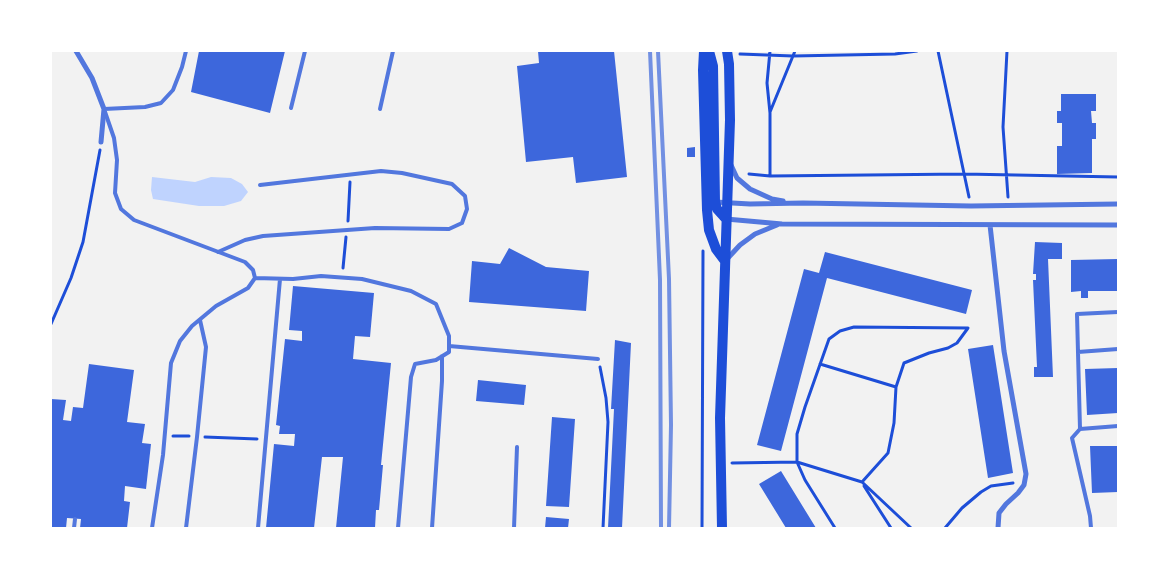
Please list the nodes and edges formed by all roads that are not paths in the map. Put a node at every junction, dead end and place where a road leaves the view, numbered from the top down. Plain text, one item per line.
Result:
1 (76, 51) edge
2 (186, 51) edge
3 (305, 51) edge
4 (394, 51) edge
5 (704, 51) edge
6 (709, 51) edge
7 (727, 51) edge
8 (291, 108) dead end
9 (104, 109) junction
10 (380, 109) dead end
11 (101, 142) road end
12 (728, 159) junction
13 (260, 185) dead end
14 (711, 202) junction
15 (728, 202) junction
16 (803, 203) junction
17 (1118, 204) edge
18 (727, 216) junction
19 (782, 224) junction
20 (990, 225) junction
21 (1118, 225) edge
22 (218, 252) junction
23 (725, 261) junction
24 (255, 278) junction
25 (280, 279) junction
26 (1118, 312) edge
27 (200, 320) junction
28 (449, 346) junction
29 (1118, 349) edge
30 (1078, 352) junction
31 (442, 356) junction
32 (598, 359) road end
33 (1118, 426) edge
34 (1080, 429) junction
35 (517, 447) dead end
36 (75, 518) dead end
37 (74, 528) edge
38 (152, 528) edge
39 (186, 528) edge
40 (258, 528) edge
41 (398, 528) edge
42 (432, 528) edge
43 (514, 528) edge
44 (722, 528) edge
45 (998, 528) edge
46 (1091, 528) edge

1 - 9 street
2 - 9 lane
3 - 8 lane
4 - 10 lane
5 - 14 main road
6 - 14 main road
7 - 12 main road
9 - 11 street
9 - 22 lane
12 - 15 main road
12 - 16 street
13 - 22 lane
14 - 15 street
14 - 18 main road
14 - 23 main road
15 - 16 street
15 - 18 main road
16 - 17 street
18 - 19 street
18 - 23 main road
19 - 20 street
19 - 23 street
20 - 21 street
20 - 45 street
22 - 24 lane
23 - 44 main road
24 - 25 lane
24 - 27 lane
25 - 28 lane
25 - 40 lane
26 - 30 lane
27 - 38 lane
27 - 39 lane
28 - 31 lane
28 - 32 lane
29 - 30 lane
30 - 34 lane
31 - 41 lane
31 - 42 lane
33 - 34 lane
34 - 46 lane
35 - 43 lane
36 - 37 lane

